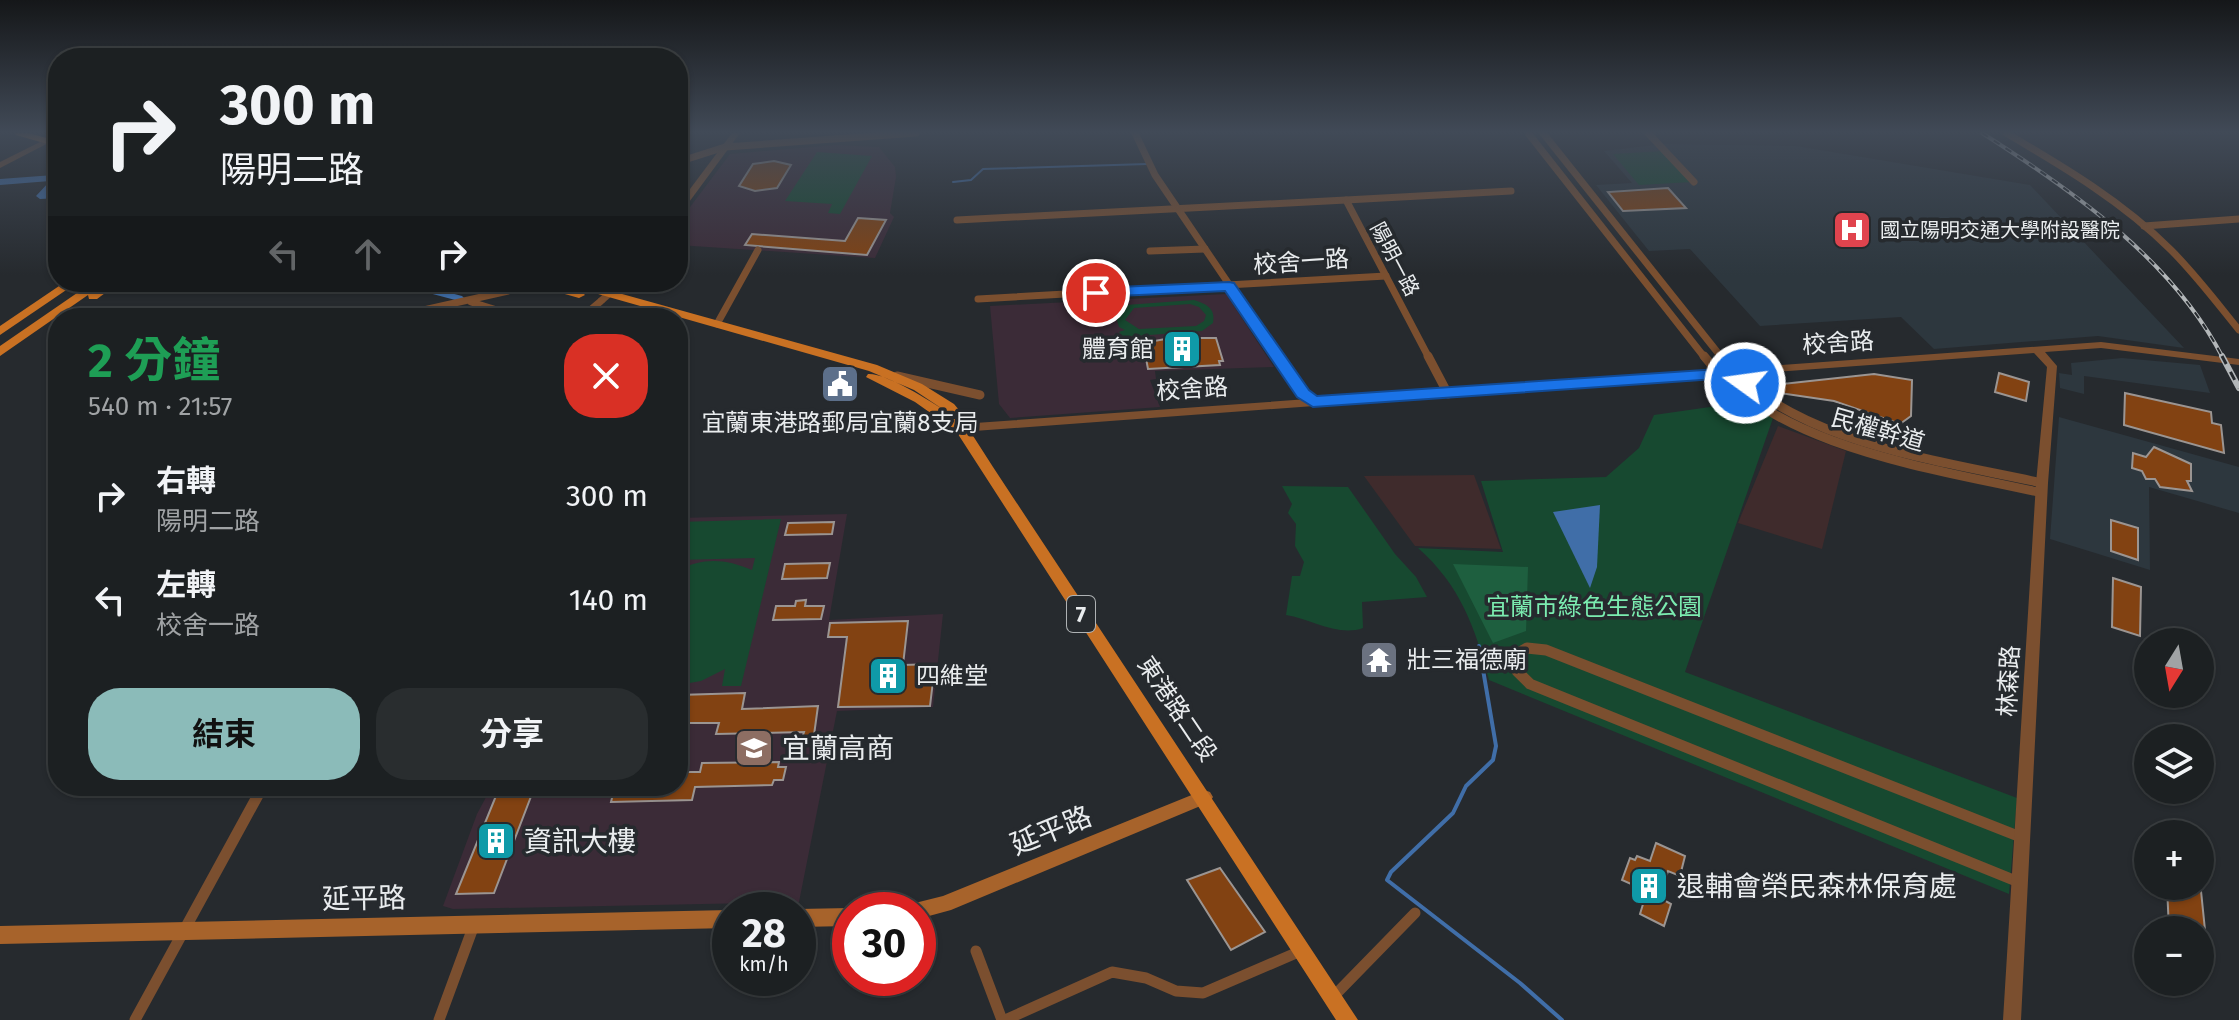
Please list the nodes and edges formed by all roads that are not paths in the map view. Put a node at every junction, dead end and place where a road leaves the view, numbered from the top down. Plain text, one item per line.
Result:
1 (700, 181) edge
2 (1159, 181) edge
3 (1566, 181) edge
4 (1581, 181) edge
5 (2084, 181) edge
6 (1511, 191) dead end
7 (688, 197) edge
8 (1346, 200) junction
9 (1179, 209) junction
10 (2239, 219) edge
11 (957, 220) dead end
12 (2144, 226) junction
13 (1205, 249) junction
14 (758, 250) dead end
15 (1150, 251) dead end
16 (1386, 276) junction
17 (1229, 286) junction
18 (57, 292) edge
19 (71, 292) edge
20 (87, 292) edge
21 (100, 292) edge
22 (505, 292) edge
23 (580, 292) edge
24 (591, 292) edge
25 (612, 292) edge
26 (606, 298) junction
27 (978, 299) dead end
28 (468, 301) junction
29 (66, 308) edge
30 (77, 308) edge
31 (435, 308) edge
32 (490, 308) edge
33 (594, 308) edge
34 (634, 308) edge
35 (649, 308) edge
36 (688, 317) edge
37 (48, 322) edge
38 (717, 324) junction
39 (688, 326) edge
40 (48, 328) edge
41 (2239, 330) edge
42 (0, 331) edge
43 (0, 341) edge
44 (2037, 350) junction
45 (3, 356) edge
46 (2239, 362) edge
47 (1734, 373) junction
48 (1718, 374) junction
49 (892, 375) junction
50 (1448, 394) junction
51 (980, 395) dead end
52 (1313, 402) junction
53 (961, 428) junction
54 (2042, 488) junction
55 (258, 796) edge
56 (1204, 797) junction
57 (2023, 838) junction
58 (2021, 883) junction
59 (936, 906) edge
60 (1415, 913) dead end
61 (712, 919) edge
62 (475, 922) junction
63 (185, 929) junction
64 (0, 935) edge
65 (1303, 950) junction
66 (976, 951) dead end
67 (1334, 996) junction
68 (135, 1020) edge
69 (439, 1020) edge
70 (1004, 1020) edge
71 (1348, 1020) edge
72 (2012, 1020) edge

1 - 7 street
2 - 9 street
3 - 48 street, 民權幹道
4 - 47 street, 民權幹道
5 - 12 street
6 - 8 street, 陽明一路
8 - 9 street
8 - 16 street, 陽明一路
9 - 11 street
9 - 13 street
10 - 12 street
12 - 41 street
13 - 15 street
13 - 17 street
14 - 38 street
16 - 17 street, 校舍一路
16 - 50 street, 陽明一路
17 - 27 street, 校舍一路
17 - 52 street
18 - 42 main road
19 - 43 main road
20 - 29 main road
21 - 30 main road
22 - 28 street
23 - 26 main road, 東港路二段 / 7
24 - 26 main road, 東港路二段 / 7
25 - 26 street
26 - 33 street
26 - 34 main road, 東港路二段 / 7
26 - 35 main road, 東港路二段 / 7
28 - 31 street
28 - 32 street
36 - 38 main road, 東港路二段 / 7
37 - 45 main road
38 - 49 main road, 東港路二段 / 7
39 - 53 main road, 東港路二段 / 7
40 - 45 main road
44 - 46 street, 校舍路
44 - 47 street, 校舍路
44 - 54 street, 林森路
47 - 48 street, 校舍路
47 - 54 street, 民權幹道
48 - 50 street, 校舍路
48 - 54 street, 民權幹道
49 - 51 street
49 - 53 main road, 東港路二段 / 7
50 - 52 street, 校舍路
52 - 53 street, 校舍路
53 - 56 main road, 東港路二段 / 7
54 - 57 street, 林森路
55 - 63 street
56 - 59 main road, 延平路
56 - 65 main road, 東港路二段 / 7
57 - 58 street, 林森路
57 - 58 street
58 - 72 street, 林森路
60 - 67 street
61 - 62 main road, 延平路
62 - 63 main road, 延平路
62 - 69 street
63 - 64 main road, 延平路
63 - 68 street
65 - 67 main road, 東港路二段 / 7
65 - 70 street
66 - 70 street
67 - 71 main road, 東港路二段 / 7

